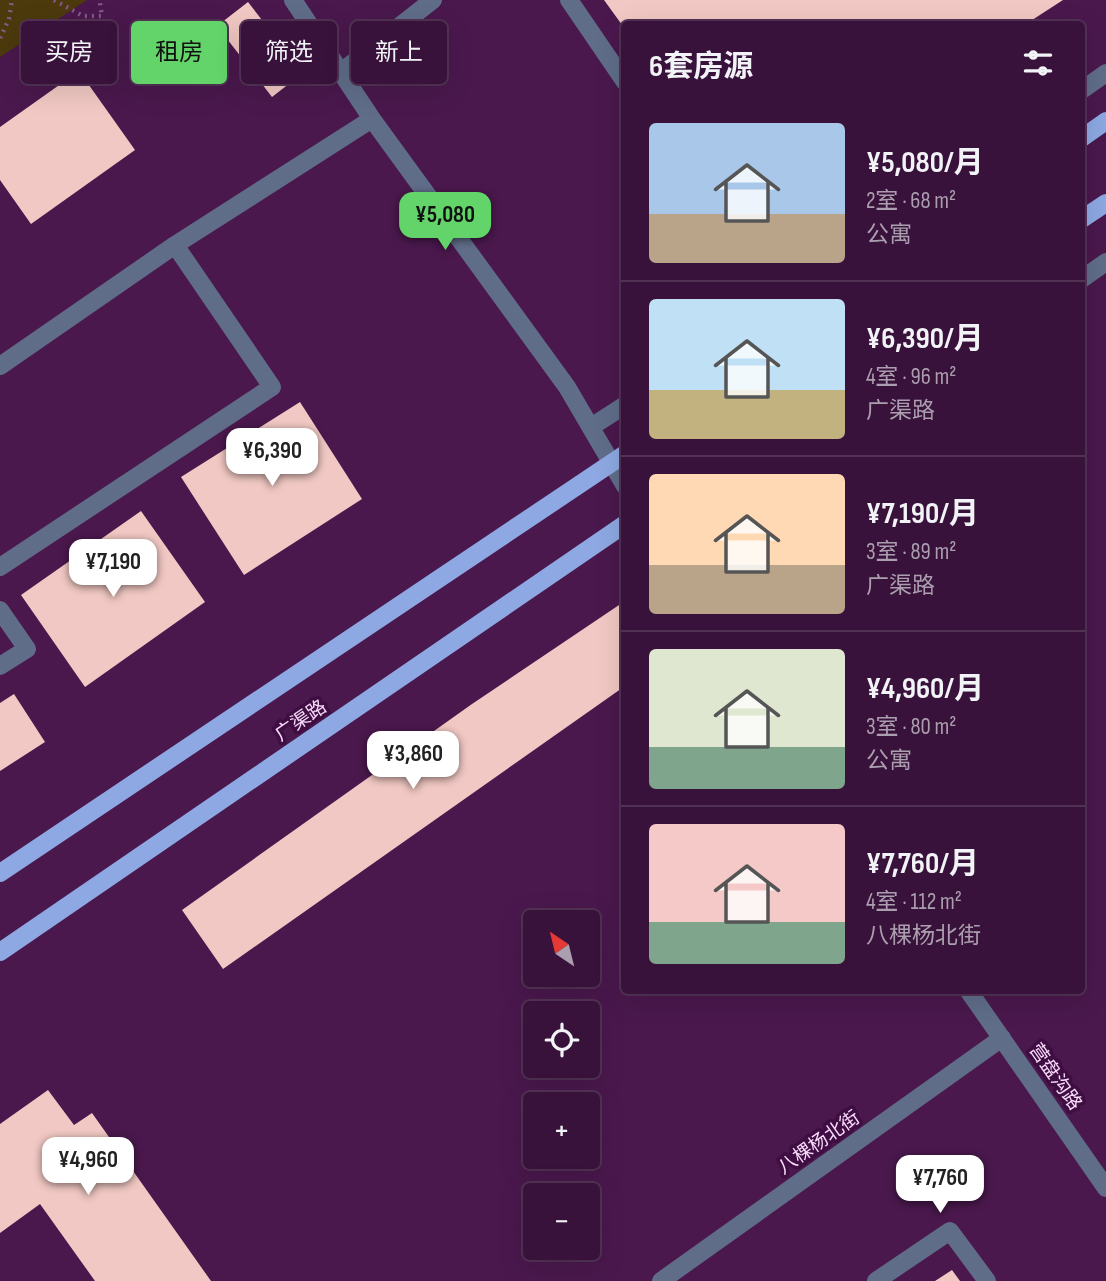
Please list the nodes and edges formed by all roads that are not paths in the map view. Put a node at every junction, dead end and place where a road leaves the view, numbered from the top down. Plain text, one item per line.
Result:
1 (293, 0) edge
2 (433, 0) edge
3 (569, 0) edge
4 (341, 72) junction
5 (1106, 73) edge
6 (621, 76) edge
7 (1085, 88) edge
8 (372, 119) junction
9 (1106, 121) edge
10 (1085, 136) edge
11 (1106, 203) edge
12 (1085, 217) edge
13 (175, 245) junction
14 (1106, 262) edge
15 (1085, 277) edge
16 (0, 366) edge
17 (621, 408) edge
18 (591, 427) junction
19 (618, 458) edge
20 (621, 527) edge
21 (0, 567) edge
22 (0, 610) edge
23 (0, 666) edge
24 (0, 873) edge
25 (0, 952) edge
26 (971, 994) edge
27 (1002, 1038) junction
28 (1106, 1188) edge
29 (661, 1281) edge
30 (876, 1281) edge
31 (988, 1281) edge

1 - 4 street
2 - 4 street
3 - 6 street
4 - 8 street
5 - 7 street
8 - 13 street
8 - 18 street
9 - 10 main road
11 - 12 main road
13 - 16 street
13 - 21 street
14 - 15 street
17 - 18 street
18 - 19 street
19 - 24 main road
20 - 25 main road, 广渠路
22 - 23 street
26 - 27 street, 营盘沟路
27 - 28 street, 营盘沟路
27 - 29 street, 八棵杨北街
30 - 31 street

